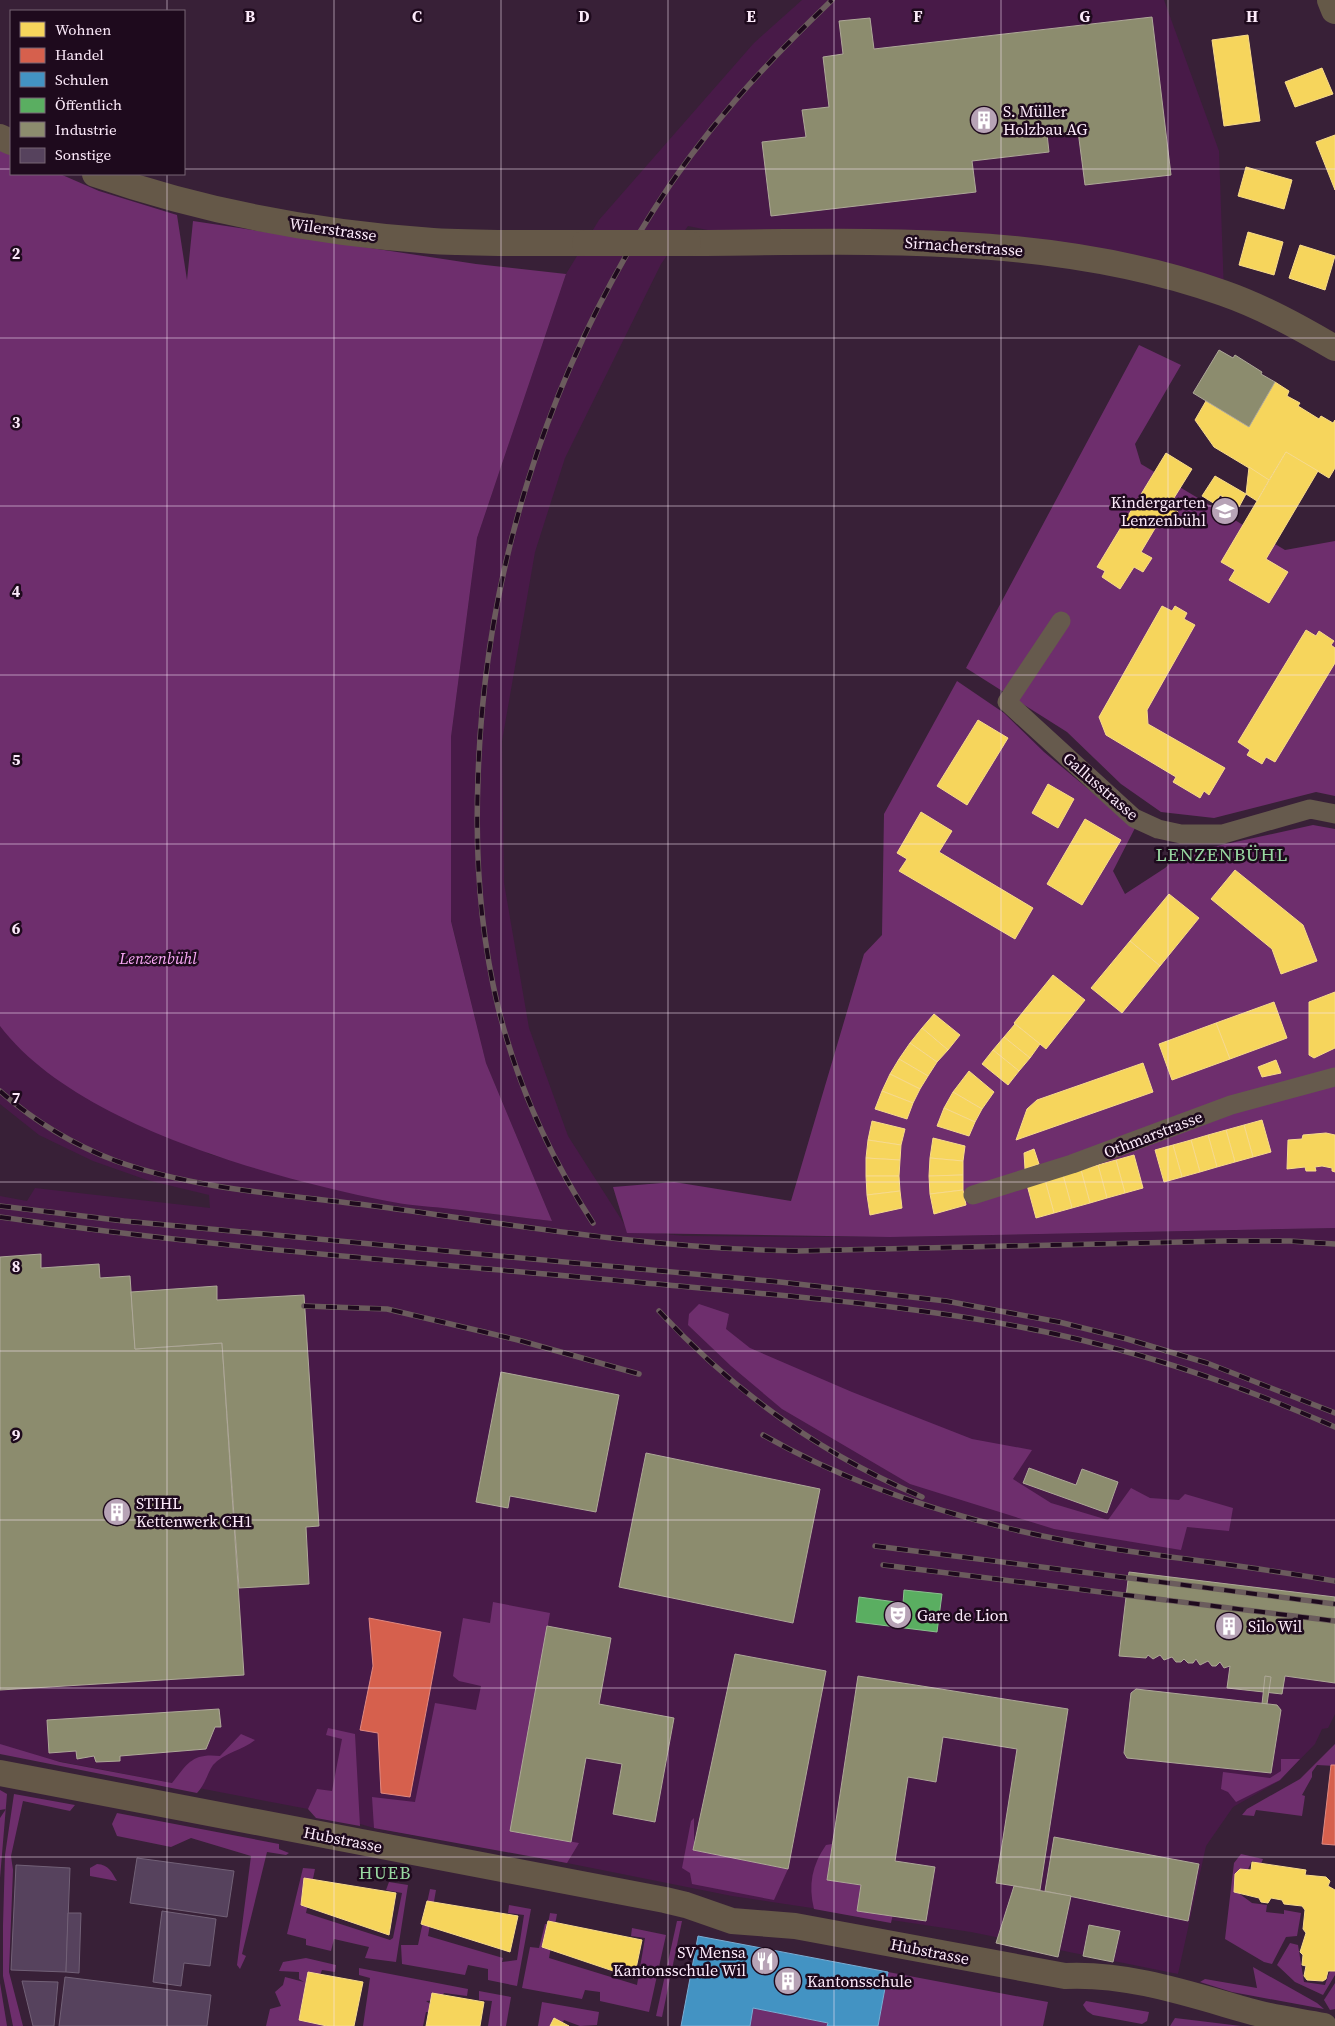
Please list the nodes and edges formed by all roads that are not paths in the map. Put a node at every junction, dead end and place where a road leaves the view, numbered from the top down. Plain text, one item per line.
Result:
1 (1331, 0) edge
2 (1335, 10) edge
3 (98, 175) edge
4 (580, 243) joint
5 (1335, 348) edge
6 (1061, 620) dead end
7 (1335, 814) edge
8 (1335, 1077) edge
9 (973, 1195) dead end
10 (0, 1773) edge
11 (1324, 2026) edge

1 - 2 main road
3 - 4 street, Wilerstrasse
4 - 5 street, Sirnacherstrasse, bridge
6 - 7 street, Gallusstrasse
8 - 9 street, Othmarstrasse
10 - 11 street, Hubstrasse

